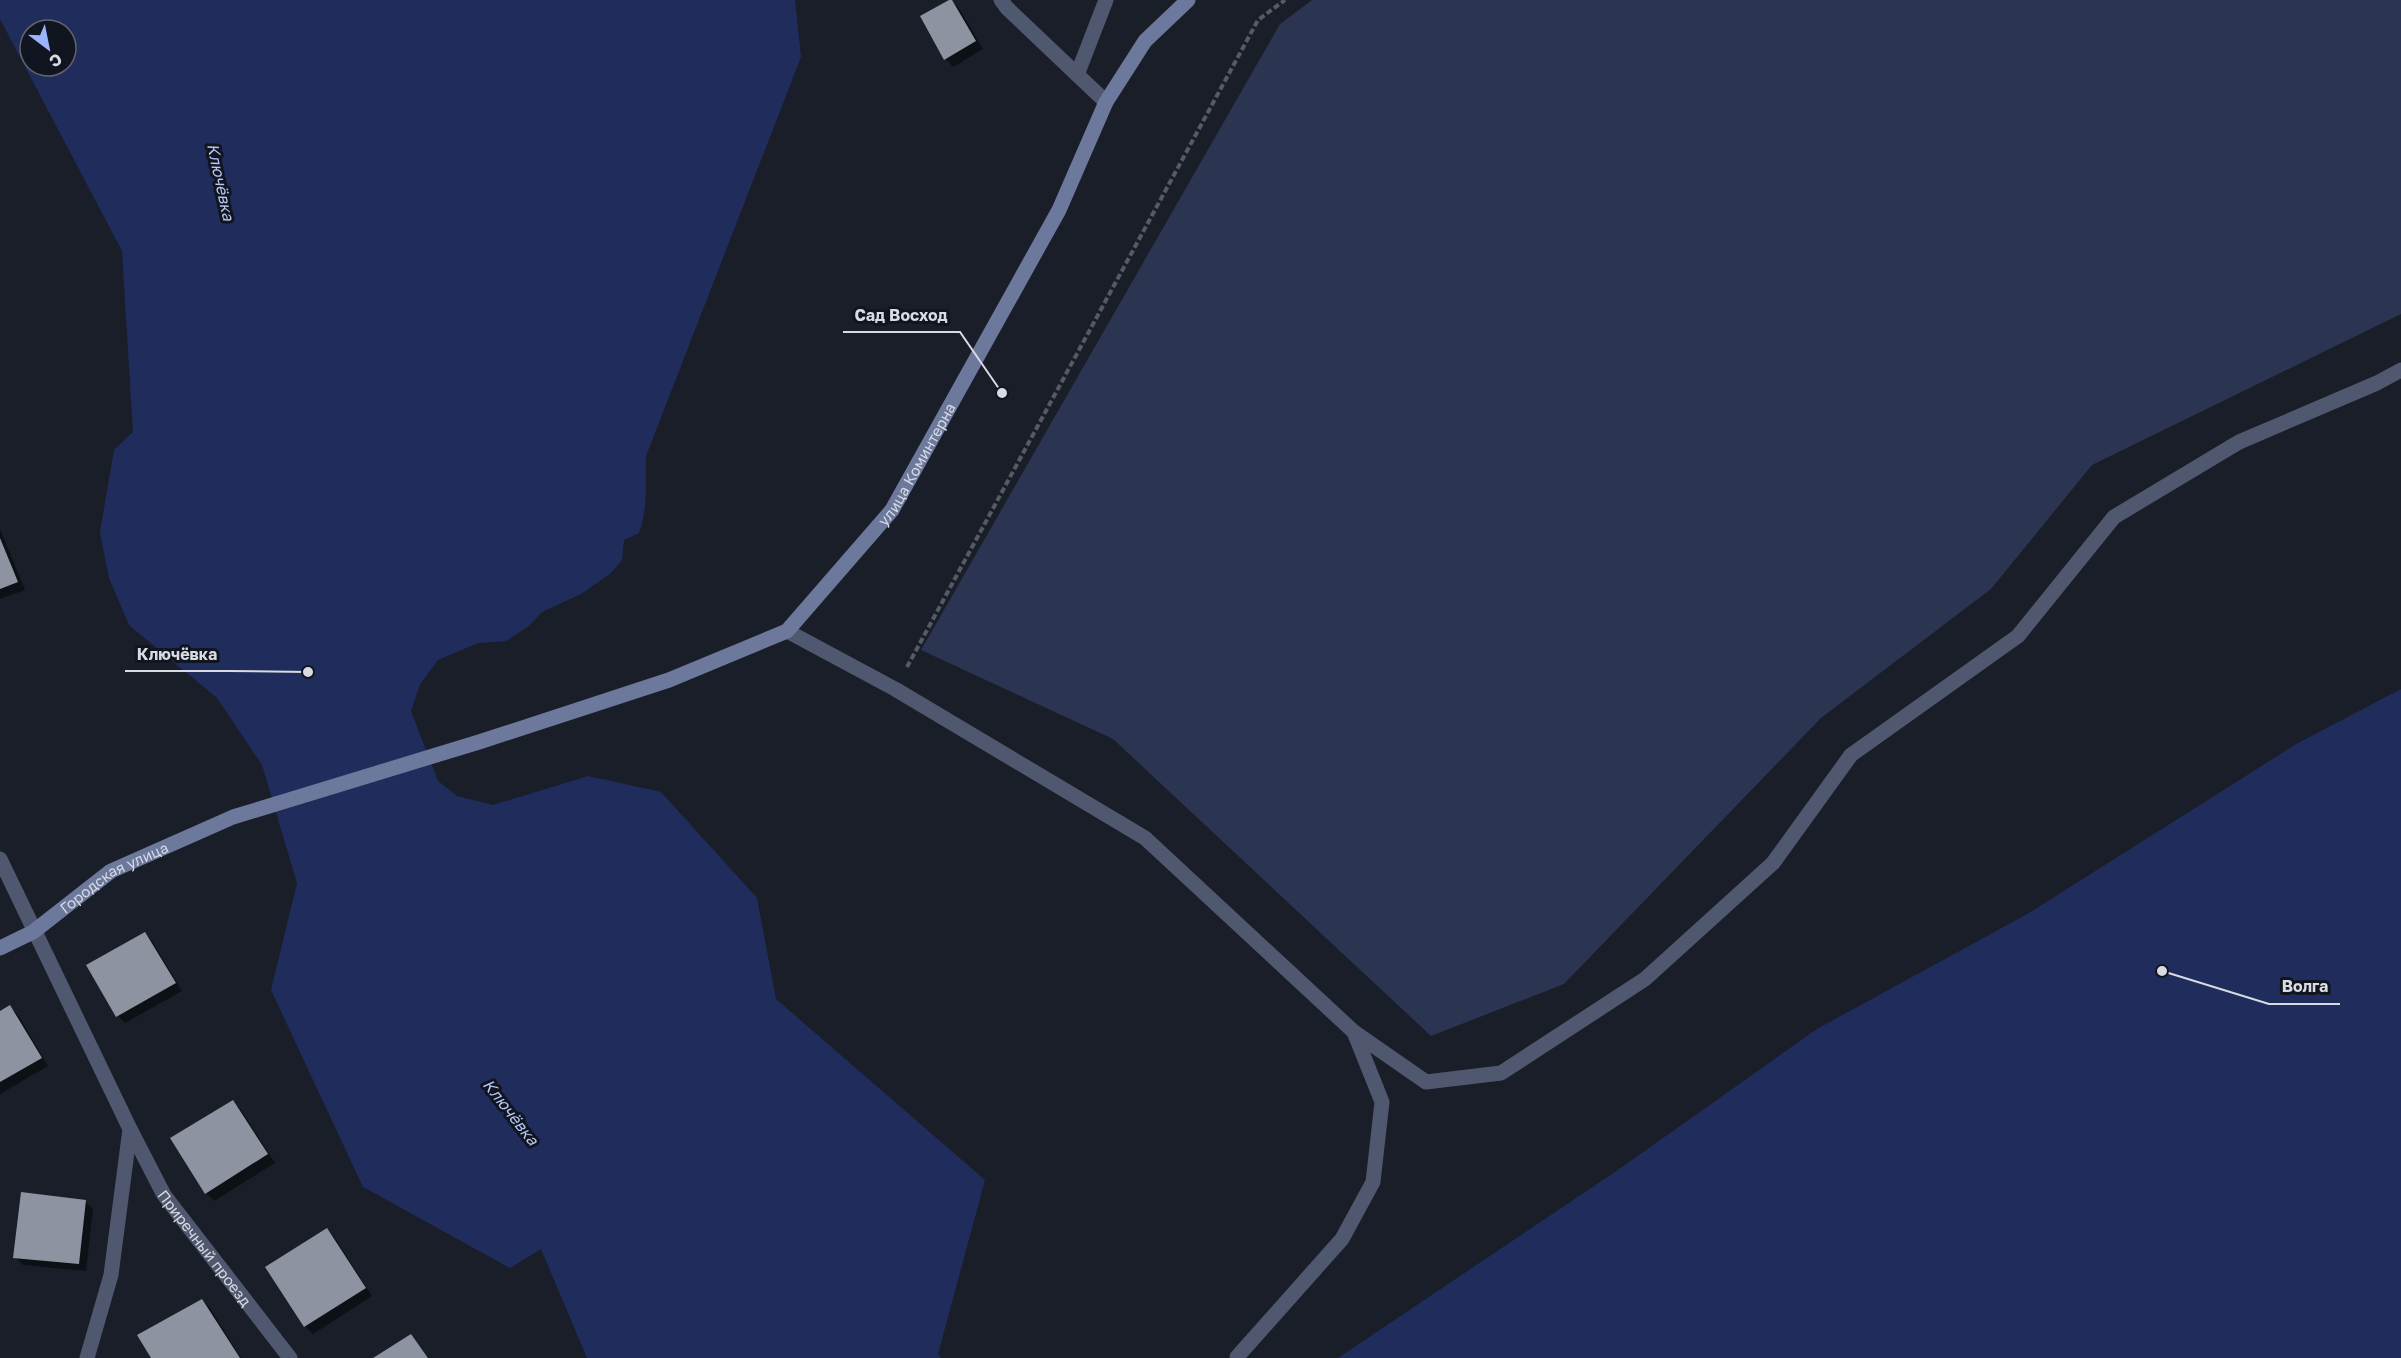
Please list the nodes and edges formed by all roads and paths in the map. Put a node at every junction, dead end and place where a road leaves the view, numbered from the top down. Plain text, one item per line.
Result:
1 (1001, 0) edge
2 (1106, 0) edge
3 (1188, 0) edge
4 (1286, 0) edge
5 (1077, 75) junction
6 (1106, 102) junction
7 (2401, 370) edge
8 (787, 631) junction
9 (896, 689) junction
10 (479, 742) joint
11 (0, 859) edge
12 (33, 932) junction
13 (0, 948) edge
14 (1354, 1032) junction
15 (130, 1129) junction
16 (1237, 1357) edge
17 (87, 1358) edge
18 (290, 1358) edge

1 - 5 street
2 - 5 street
3 - 6 street, улица Коминтерна
4 - 9 path
5 - 6 street
6 - 8 street, улица Коминтерна
7 - 14 street
8 - 9 street
8 - 10 street, улица Коминтерна
9 - 14 street
10 - 12 street, Городская улица
11 - 12 street, Приречный проезд
12 - 13 street, Городская улица
12 - 15 street, Приречный проезд
14 - 16 street
15 - 17 street
15 - 18 street, Приречный проезд

